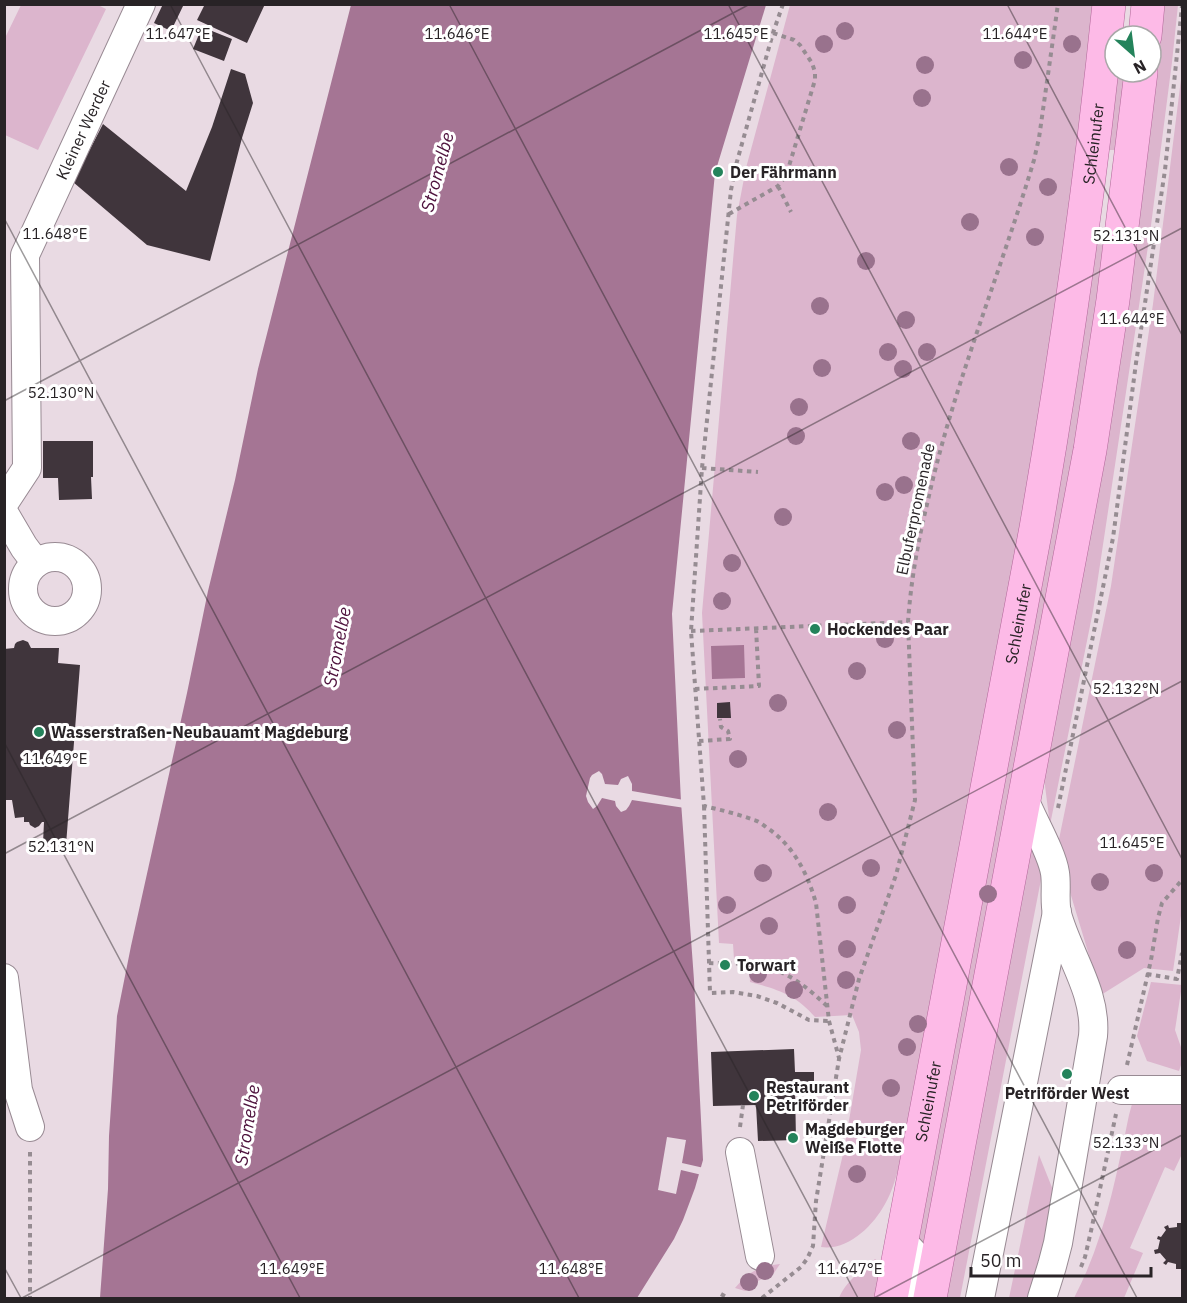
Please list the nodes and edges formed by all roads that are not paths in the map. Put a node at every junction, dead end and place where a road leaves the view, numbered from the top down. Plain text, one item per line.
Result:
1 (141, 4) edge
2 (1109, 4) edge
3 (1148, 4) edge
4 (1146, 24) edge
5 (1140, 84) edge
6 (15, 251) edge
7 (4, 503) edge
8 (4, 513) edge
9 (36, 563) dead end
10 (1025, 801) junction
11 (1056, 912) junction
12 (4, 978) edge
13 (1121, 1090) dead end
14 (1182, 1090) edge
15 (30, 1127) road end
16 (739, 1141) road end
17 (902, 1241) junction
18 (760, 1256) dead end
19 (891, 1299) edge
20 (910, 1299) edge
21 (930, 1299) edge
22 (980, 1299) edge
23 (1042, 1299) edge

1 - 6 street, Kleiner Werder
2 - 17 main road, Schleinufer
3 - 4 main road
5 - 10 main road
6 - 7 street, Kleiner Werder
8 - 9 street
10 - 11 street
10 - 21 main road
11 - 22 street
11 - 23 street
12 - 15 street
13 - 14 street
16 - 18 street
17 - 19 main road, Schleinufer
17 - 20 street

